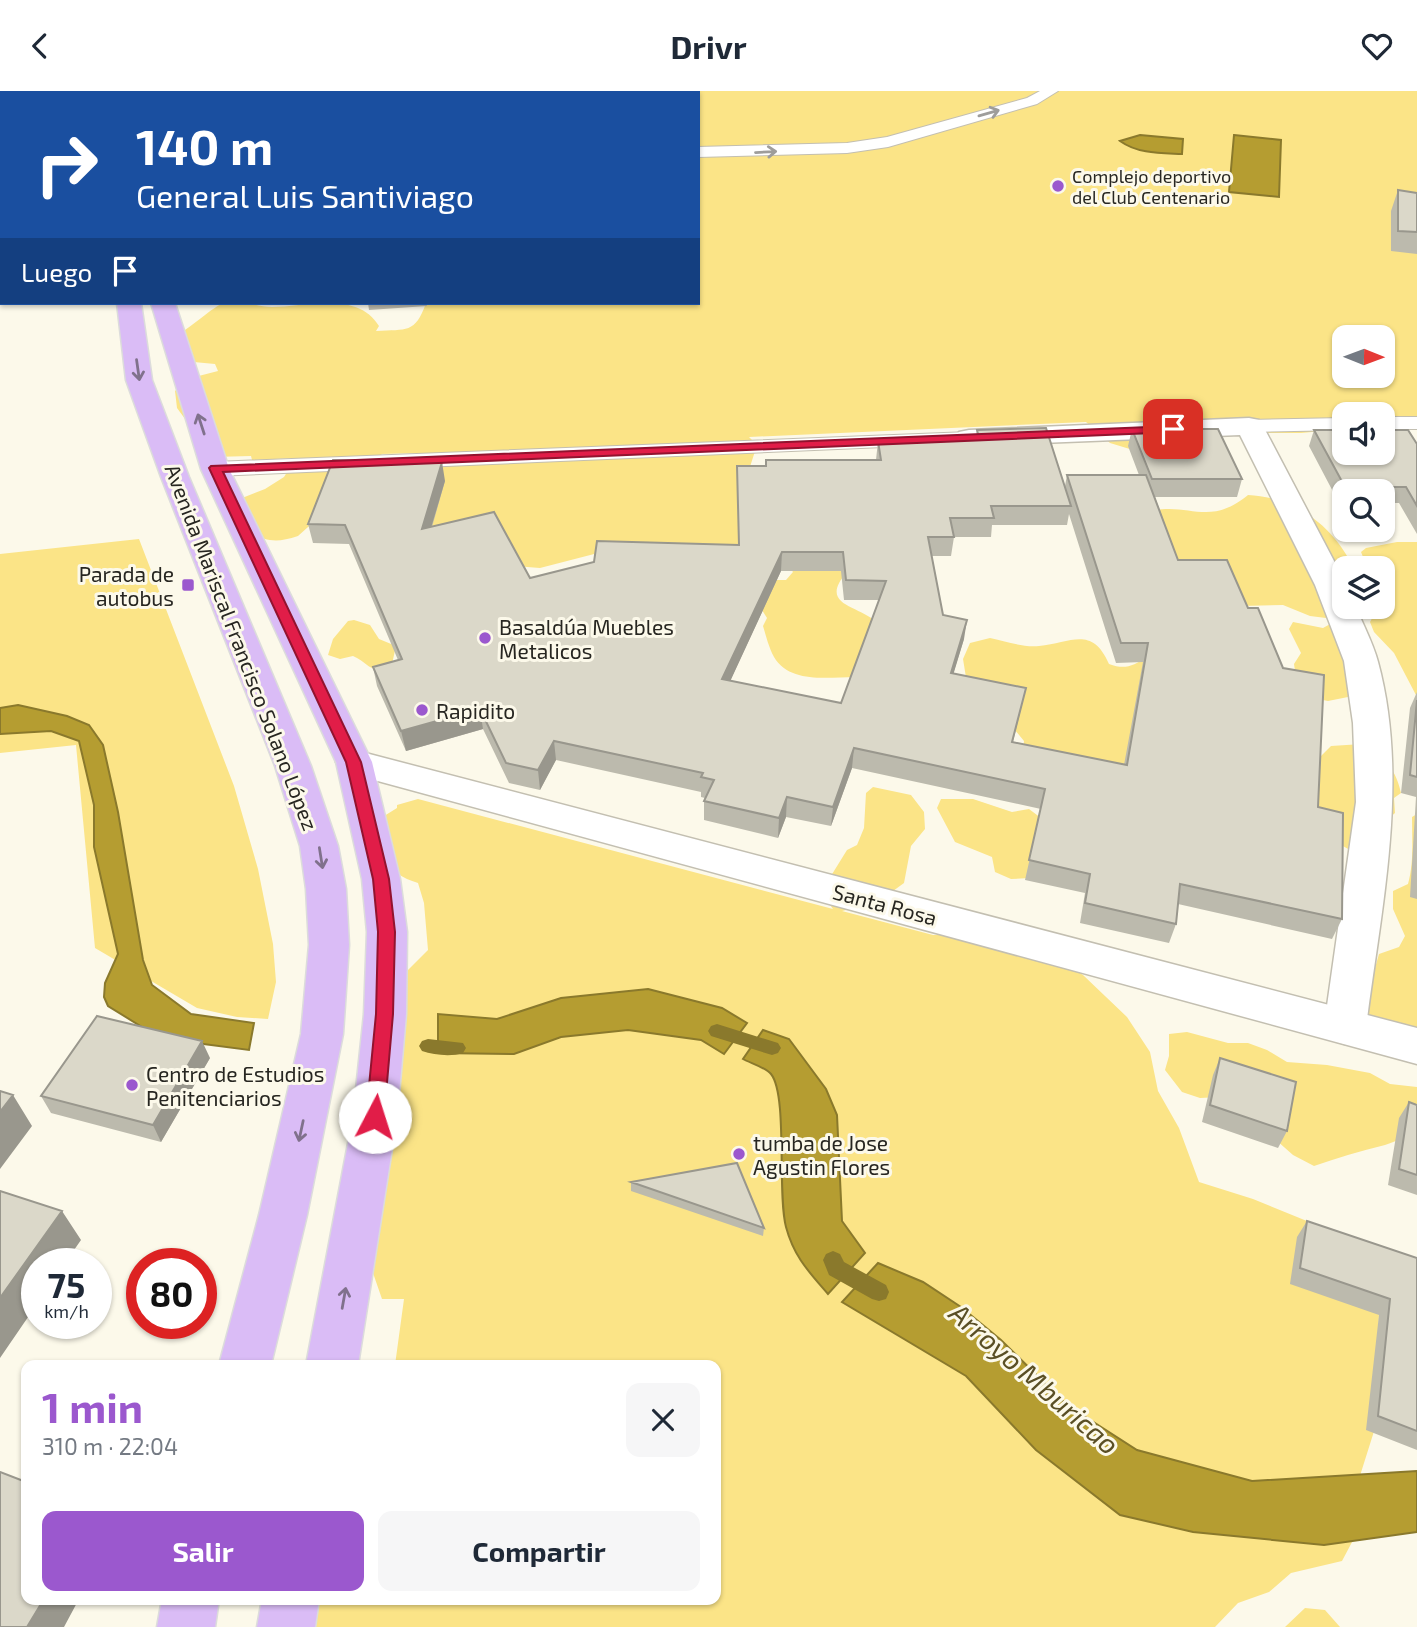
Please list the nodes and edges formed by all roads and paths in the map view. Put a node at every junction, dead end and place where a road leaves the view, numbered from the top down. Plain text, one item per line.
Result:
1 (1051, 91) edge
2 (700, 152) edge
3 (129, 305) edge
4 (164, 305) edge
5 (1395, 423) edge
6 (1417, 423) edge
7 (1332, 424) edge
8 (1249, 426) junction
9 (969, 438) joint
10 (215, 468) junction
11 (354, 762) junction
12 (1345, 1027) junction
13 (1417, 1046) edge
14 (246, 1360) edge
15 (333, 1360) edge
16 (190, 1605) edge
17 (290, 1605) edge
18 (186, 1627) edge
19 (286, 1627) edge

2 -> 1 lane
3 -> 14 highway, Avenida Mariscal Francisco Solano López
10 -> 4 highway, Avenida Mariscal Francisco Solano López
5 - 6 lane
7 - 8 lane
8 - 9 street
8 - 12 street
9 - 10 lane
10 - 11 highway, Avenida Mariscal Francisco Solano López
11 - 12 street, Santa Rosa
15 -> 11 highway, Avenida Mariscal Francisco Solano López
12 - 13 street, Santa Rosa
16 - 18 highway
17 - 19 highway

